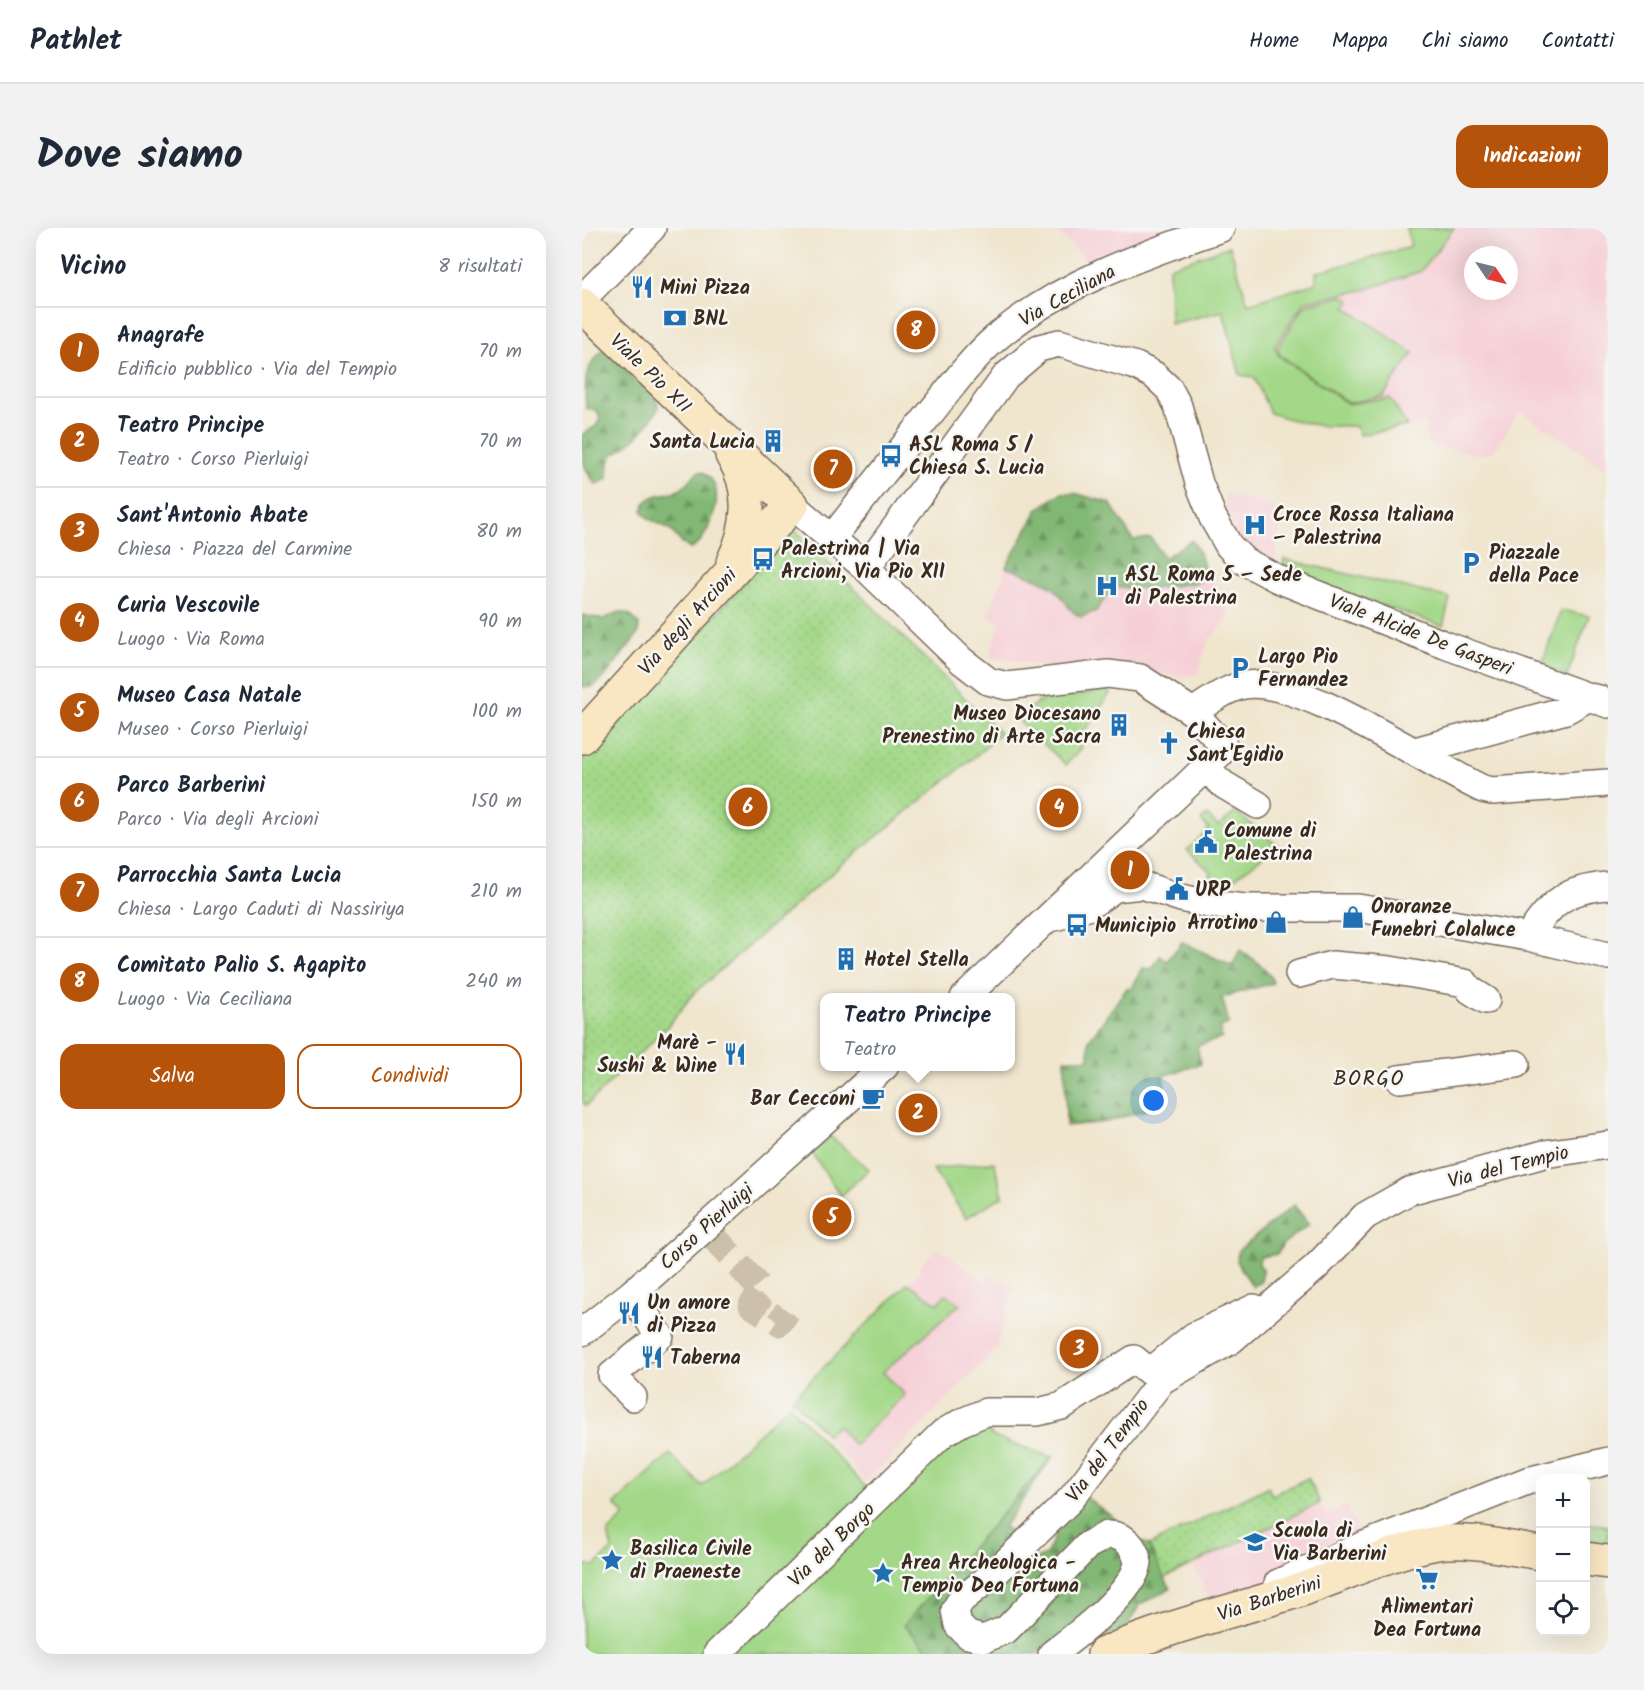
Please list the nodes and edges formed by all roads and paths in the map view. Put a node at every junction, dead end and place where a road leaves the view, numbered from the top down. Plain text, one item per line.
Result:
1 (652, 228) edge
2 (1221, 228) edge
3 (582, 299) edge
4 (582, 305) edge
5 (939, 402) junction
6 (967, 427) junction
7 (721, 440) junction
8 (915, 467) junction
9 (792, 505) junction
10 (856, 507) junction
11 (897, 524) junction
12 (832, 538) junction
13 (866, 568) junction
14 (714, 591) junction
15 (1602, 700) edge
16 (1192, 712) junction
17 (582, 737) edge
18 (1414, 751) junction
19 (1205, 768) junction
20 (1608, 783) edge
21 (1258, 805) dead end
22 (1608, 886) edge
23 (1085, 898) junction
24 (1528, 936) junction
25 (1608, 956) edge
26 (1299, 974) dead end
27 (969, 993) edge
28 (1486, 1000) dead end
29 (1516, 1064) dead end
30 (875, 1075) edge
31 (1400, 1079) dead end
32 (1608, 1145) edge
33 (631, 1294) junction
34 (1285, 1295) junction
35 (582, 1332) edge
36 (633, 1397) dead end
37 (1608, 1461) edge
38 (1536, 1552) edge
39 (1590, 1560) edge
40 (1608, 1563) edge
41 (1205, 1618) junction
42 (717, 1654) edge
43 (1052, 1654) edge
44 (1104, 1654) edge

1 - 3 street
2 - 5 street, Via Ceciliana
4 - 7 street, Viale Pio XII
5 - 8 street
5 - 10 street, Via Ceciliana
6 - 8 street
6 - 11 street
6 - 15 street, Viale Alcide De Gasperi
7 - 9 street, Viale Pio XII
7 - 14 street, Viale Pio XII
8 - 10 street
8 - 11 street
9 - 12 street
9 - 14 street, Via degli Arcioni
10 - 12 street, Via Ceciliana
11 - 13 street
12 - 13 street
13 - 16 street
14 - 17 street, Via degli Arcioni
15 - 18 street
16 - 18 street
16 - 19 street
18 - 20 street
19 - 21 street
19 - 23 street
22 - 24 street
23 - 24 street
23 - 27 street
24 - 25 street
26 - 28 street
29 - 31 street
30 - 33 street, Corso Pierluigi
32 - 34 street, Via del Tempio
33 - 35 street, Corso Pierluigi
33 - 36 street
34 - 42 street, Via del Borgo
34 - 43 street, Via del Tempio
37 - 41 street
38 - 41 street, Via Barberini
39 - 40 street
41 - 44 street, Via Barberini

